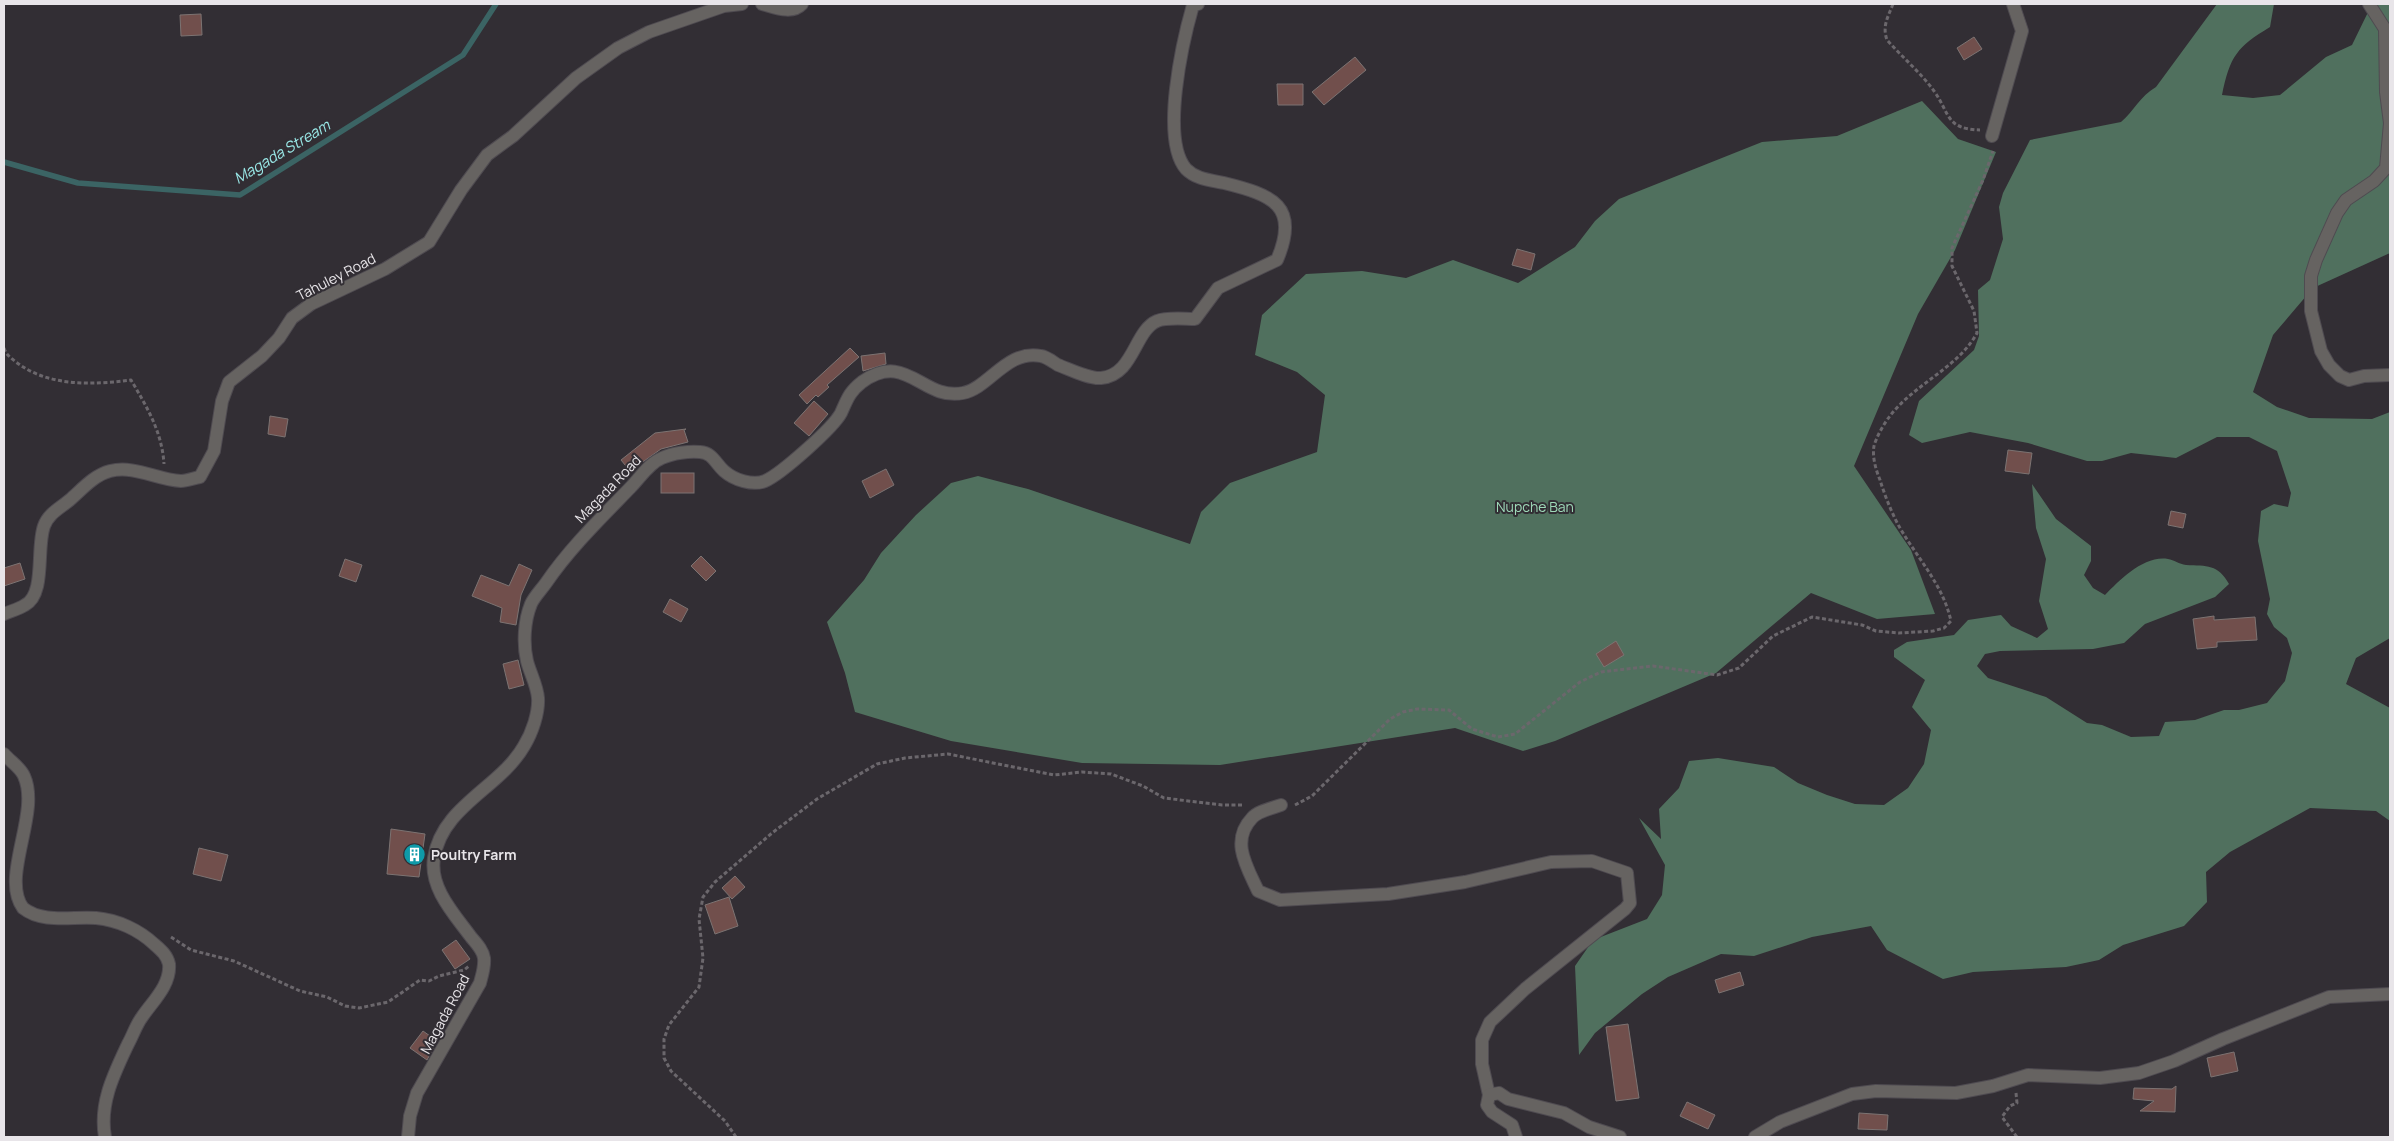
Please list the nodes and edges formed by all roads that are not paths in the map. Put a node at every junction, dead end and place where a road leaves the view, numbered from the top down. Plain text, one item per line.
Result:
1 (742, 4) edge
2 (762, 4) edge
3 (802, 4) edge
4 (1198, 4) edge
5 (2013, 4) edge
6 (2369, 4) edge
7 (1992, 136) road end
8 (2390, 375) edge
9 (4, 614) edge
10 (4, 754) edge
11 (1281, 805) road end
12 (2390, 994) edge
13 (1489, 1095) junction
14 (105, 1137) edge
15 (408, 1137) edge
16 (1516, 1137) edge
17 (1620, 1137) edge
18 (1755, 1137) edge

1 - 9 street, Tahuley Road
2 - 3 street
4 - 15 street, Magada Road
5 - 7 street
6 - 8 street
10 - 14 street
11 - 13 street
12 - 18 street
13 - 16 street
13 - 17 street

